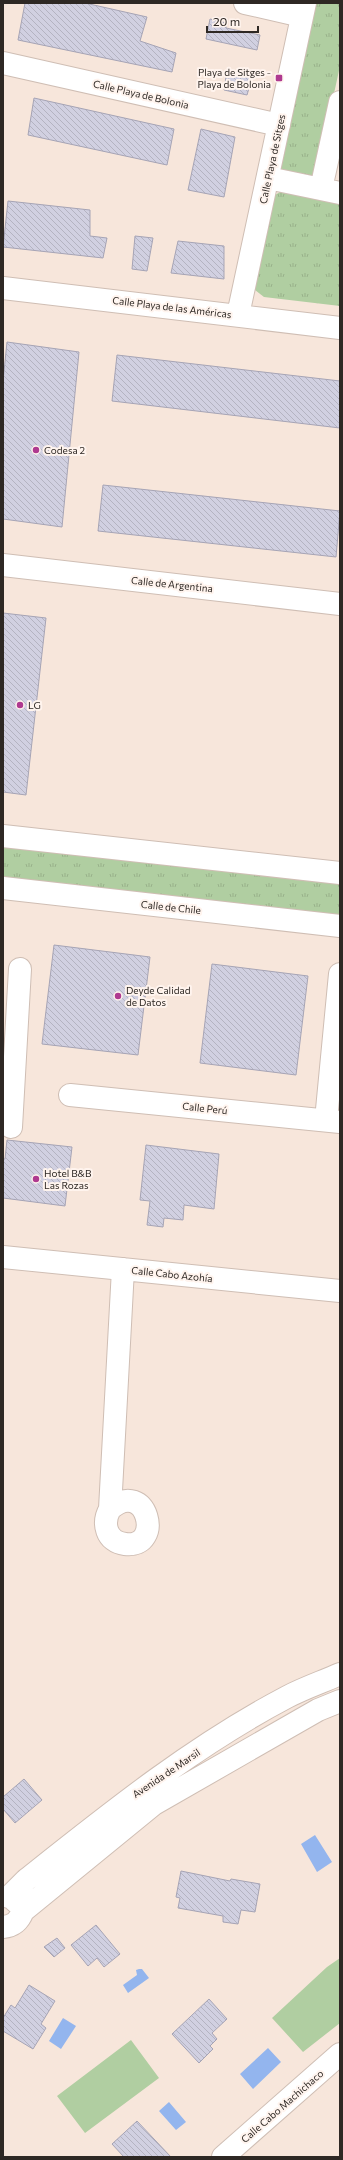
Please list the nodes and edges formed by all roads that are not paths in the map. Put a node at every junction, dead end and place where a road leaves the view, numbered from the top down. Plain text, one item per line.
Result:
1 (245, 3) edge
2 (304, 10) edge
3 (3, 63) edge
4 (340, 102) edge
5 (279, 125) junction
6 (268, 178) junction
7 (331, 191) edge
8 (3, 288) edge
9 (238, 315) junction
10 (340, 328) edge
11 (3, 565) edge
12 (340, 604) edge
13 (3, 836) edge
14 (340, 873) edge
15 (3, 888) edge
16 (340, 926) edge
17 (20, 969) dead end
18 (340, 974) edge
19 (70, 1095) dead end
20 (333, 1121) edge
21 (11, 1127) dead end
22 (3, 1257) edge
23 (122, 1269) junction
24 (340, 1291) edge
25 (110, 1509) dead end
26 (340, 1674) edge
27 (340, 1700) edge
28 (12, 1902) edge
29 (3, 1927) edge
30 (340, 2054) edge
31 (223, 2157) edge

1 - 2 street
2 - 5 street, Calle Playa de Sitges
3 - 5 street, Calle Playa de Bolonia
4 - 7 street
5 - 6 street, Calle Playa de Sitges
6 - 7 street
6 - 9 street, Calle Playa de Sitges
8 - 9 street, Calle Playa de las Américas
9 - 10 street, Calle Playa de las Américas
11 - 12 street, Calle de Argentina
13 - 14 street
15 - 16 street, Calle de Chile
17 - 21 street
18 - 20 street
19 - 20 street, Calle Perú
22 - 23 street, Calle Cabo Azohía
23 - 24 street, Calle Cabo Azohía
23 - 25 street
26 - 28 street, Avenida de Marsil
27 - 28 street, Avenida de Marsil
28 - 29 street
30 - 31 street, Calle Cabo Machichaco

